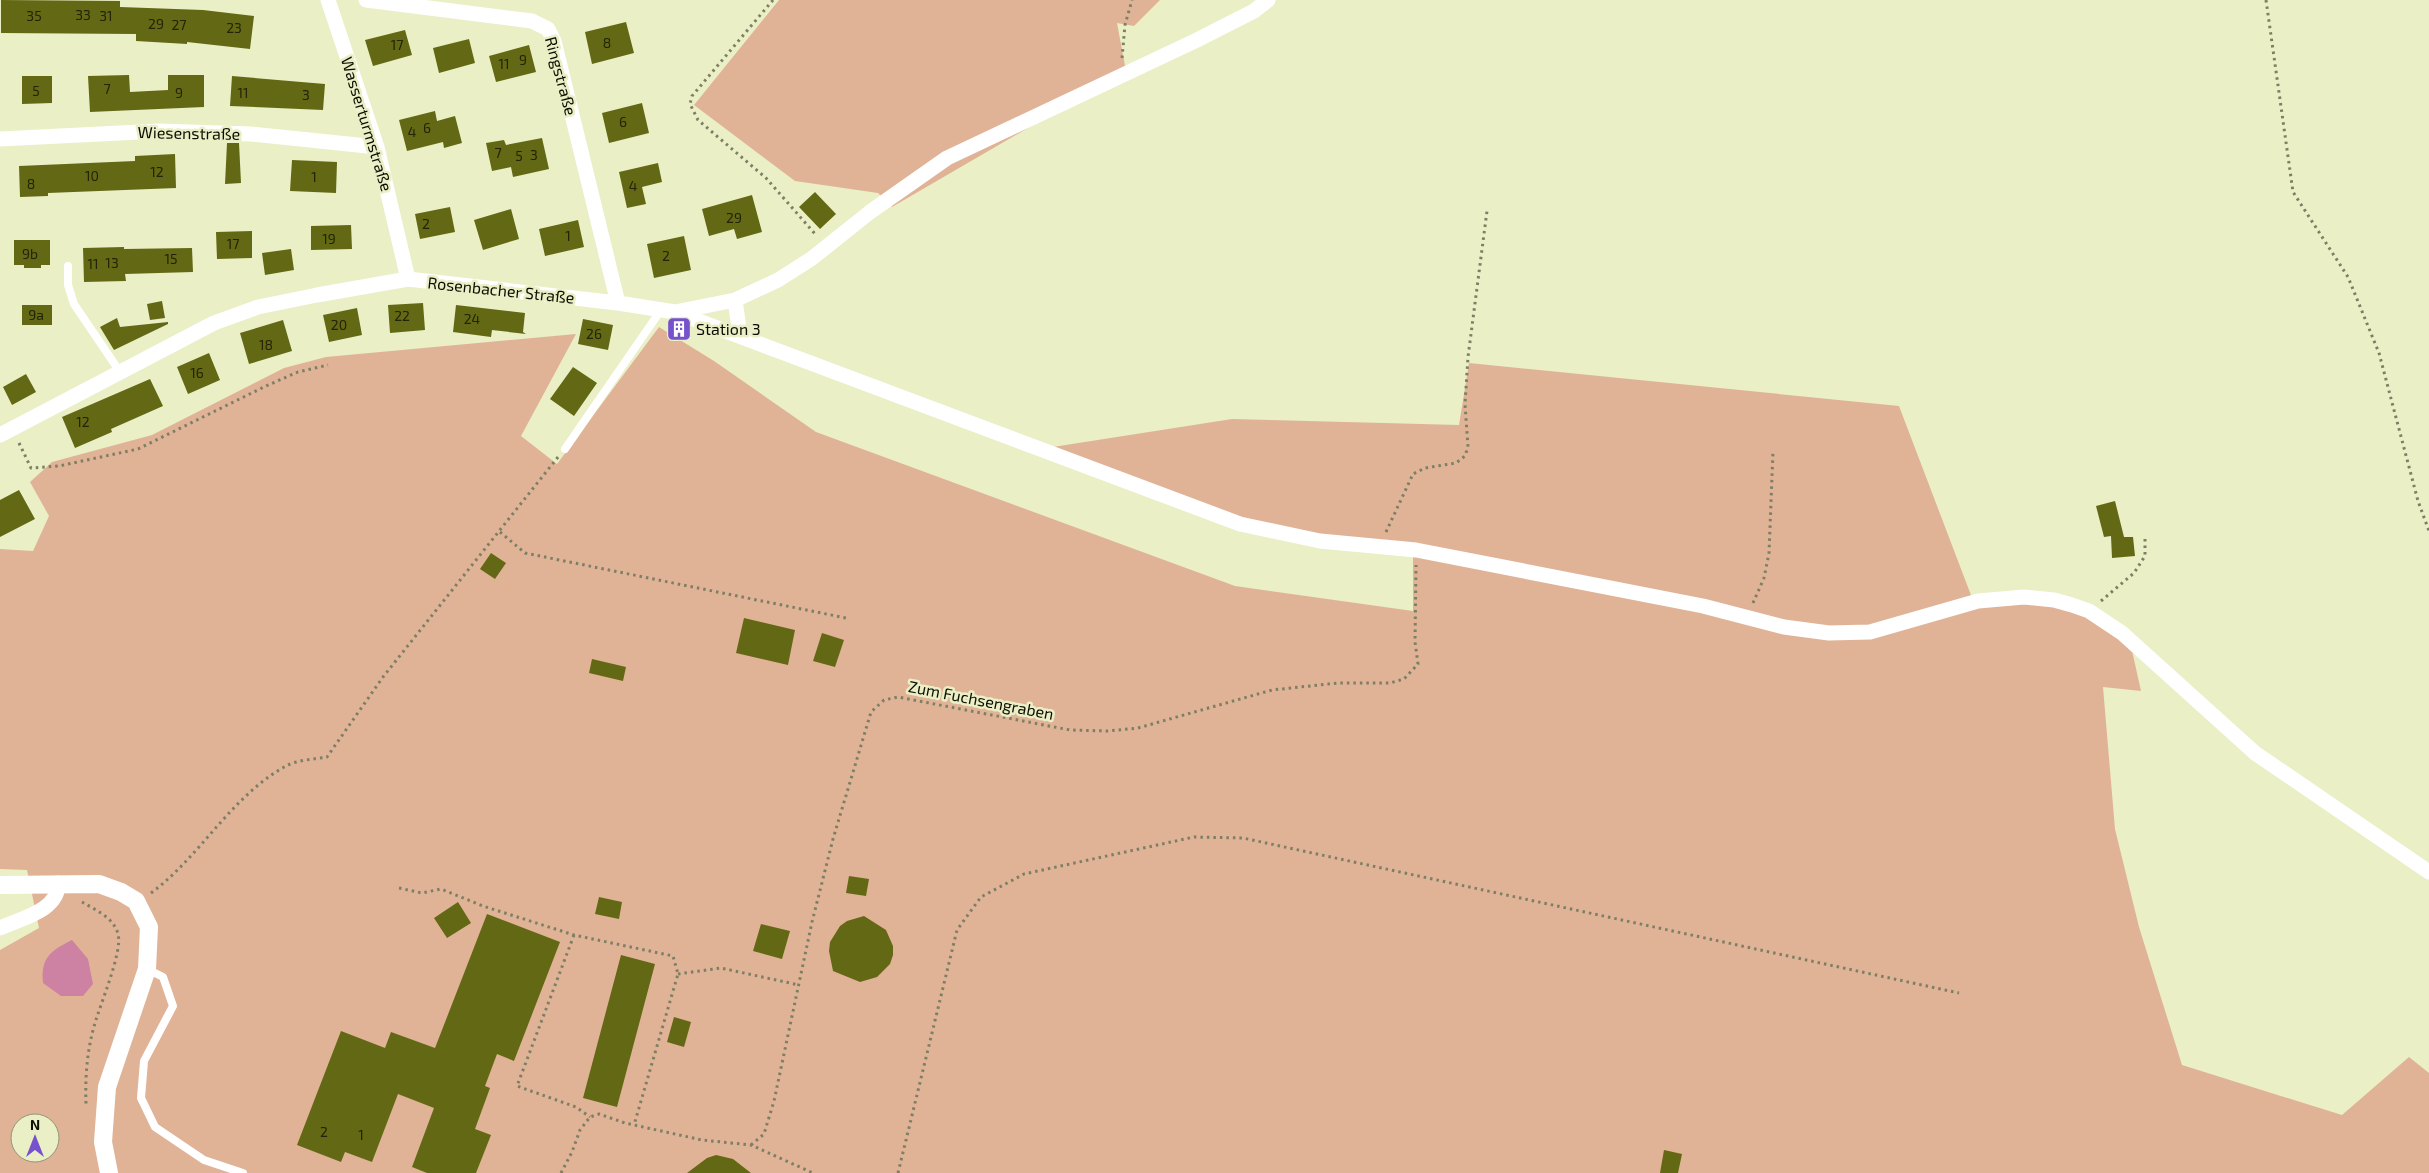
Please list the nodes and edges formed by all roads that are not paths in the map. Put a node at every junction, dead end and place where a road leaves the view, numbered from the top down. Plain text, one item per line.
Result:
1 (328, 0) edge
2 (366, 0) edge
3 (1268, 0) edge
4 (0, 139) edge
5 (377, 147) junction
6 (68, 266) dead end
7 (408, 279) junction
8 (735, 300) junction
9 (618, 303) junction
10 (668, 311) junction
11 (740, 335) junction
12 (120, 372) junction
13 (6, 432) edge
14 (564, 449) road end
15 (2429, 872) edge
16 (0, 886) edge
17 (58, 889) junction
18 (0, 928) edge
19 (148, 969) junction
20 (109, 1173) edge
21 (243, 1173) edge

1 - 5 street, Wasserturmstraße
2 - 9 street, Ringstraße
3 - 8 street, Rosenbacher Straße
4 - 5 street, Wiesenstraße
5 - 7 street, Wasserturmstraße
6 - 12 lane
7 - 9 street, Rosenbacher Straße
7 - 12 street, Rosenbacher Straße
8 - 10 street, Rosenbacher Straße
8 - 11 street
9 - 10 street, Rosenbacher Straße
10 - 11 street
10 - 14 lane
11 - 15 street
12 - 13 street, Rosenbacher Straße
16 - 17 street
17 - 18 street
17 - 19 street
19 - 20 street
19 - 21 lane

